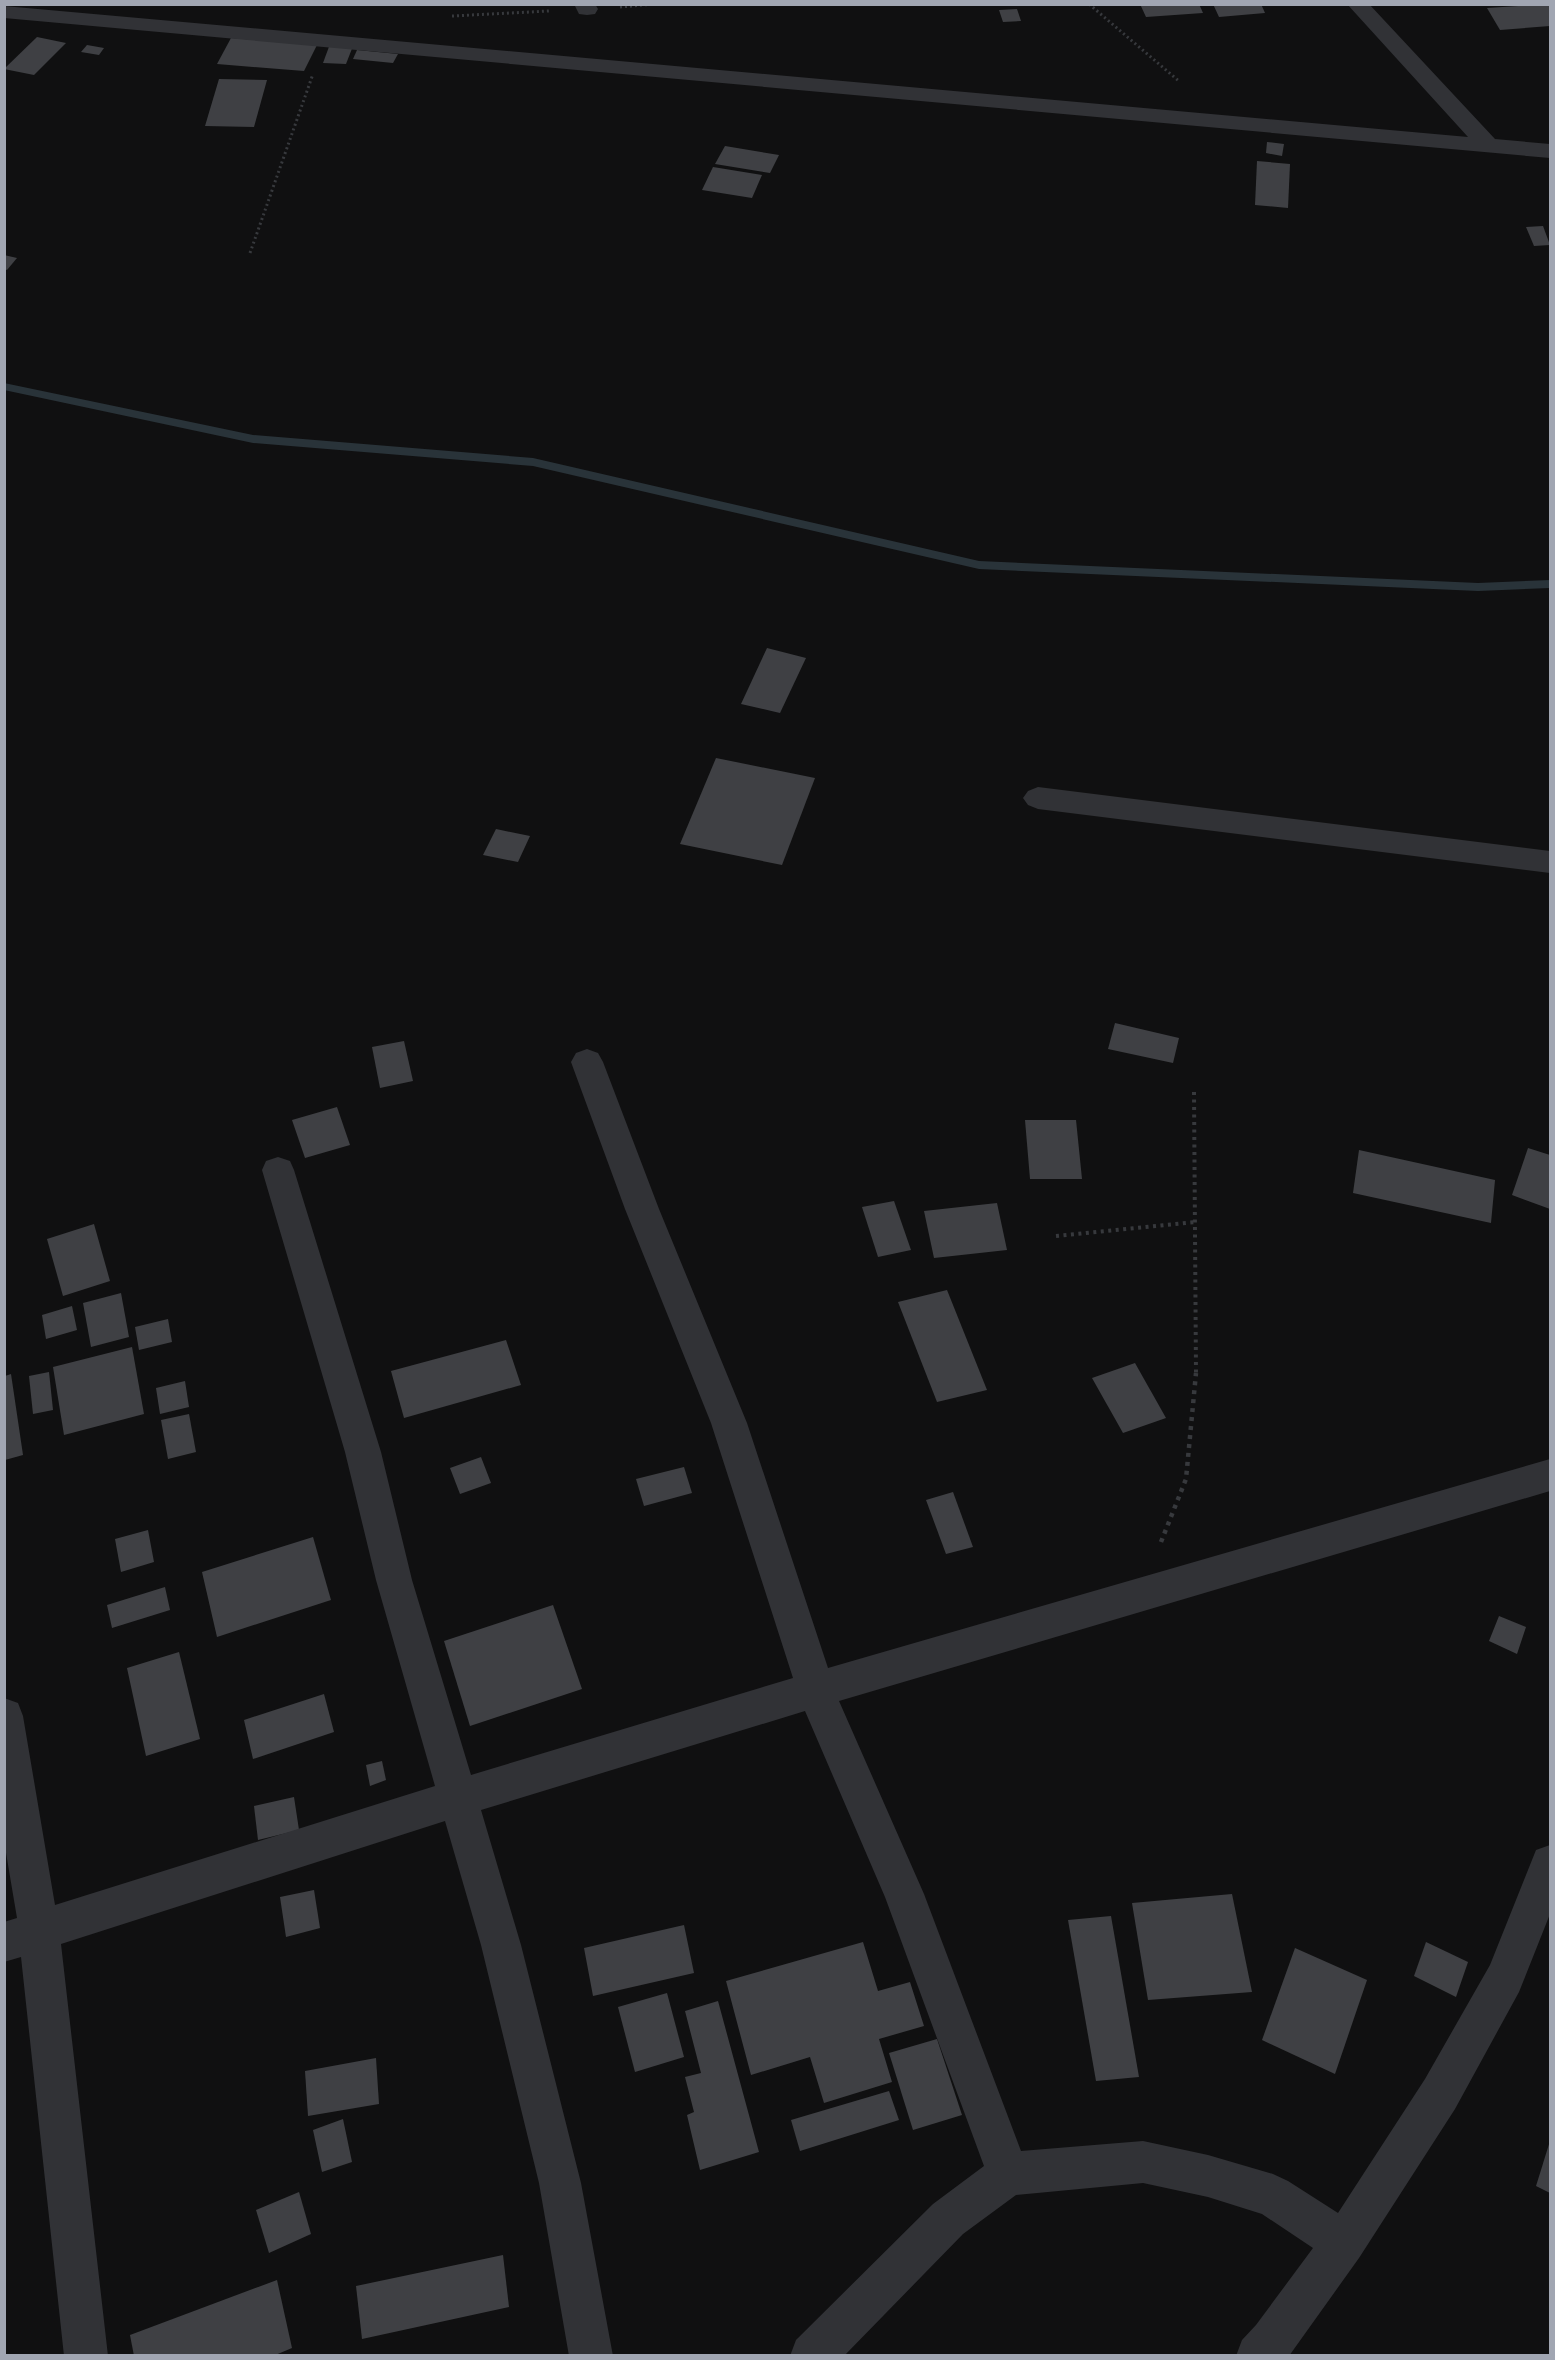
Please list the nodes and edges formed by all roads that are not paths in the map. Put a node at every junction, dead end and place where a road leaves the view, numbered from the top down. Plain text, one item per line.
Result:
1 (1357, 4) edge
2 (4, 12) edge
3 (1487, 144) junction
4 (1551, 151) edge
5 (1038, 798) dead end
6 (1551, 862) edge
7 (587, 1062) dead end
8 (278, 1170) dead end
9 (1551, 1475) edge
10 (816, 1691) junction
11 (4, 1716) edge
12 (458, 1799) junction
13 (1551, 1864) edge
14 (22, 1937) edge
15 (1008, 2174) junction
16 (1344, 2243) junction
17 (86, 2355) edge
18 (591, 2355) edge
19 (812, 2355) edge
20 (1258, 2355) edge

1 - 3 street
2 - 3 street
3 - 4 street
5 - 6 street
7 - 10 street
8 - 12 street
9 - 10 street
10 - 12 street
10 - 15 street
11 - 14 street
12 - 14 street
12 - 18 street
13 - 16 street
14 - 17 street
15 - 16 street
15 - 19 street
16 - 20 street

